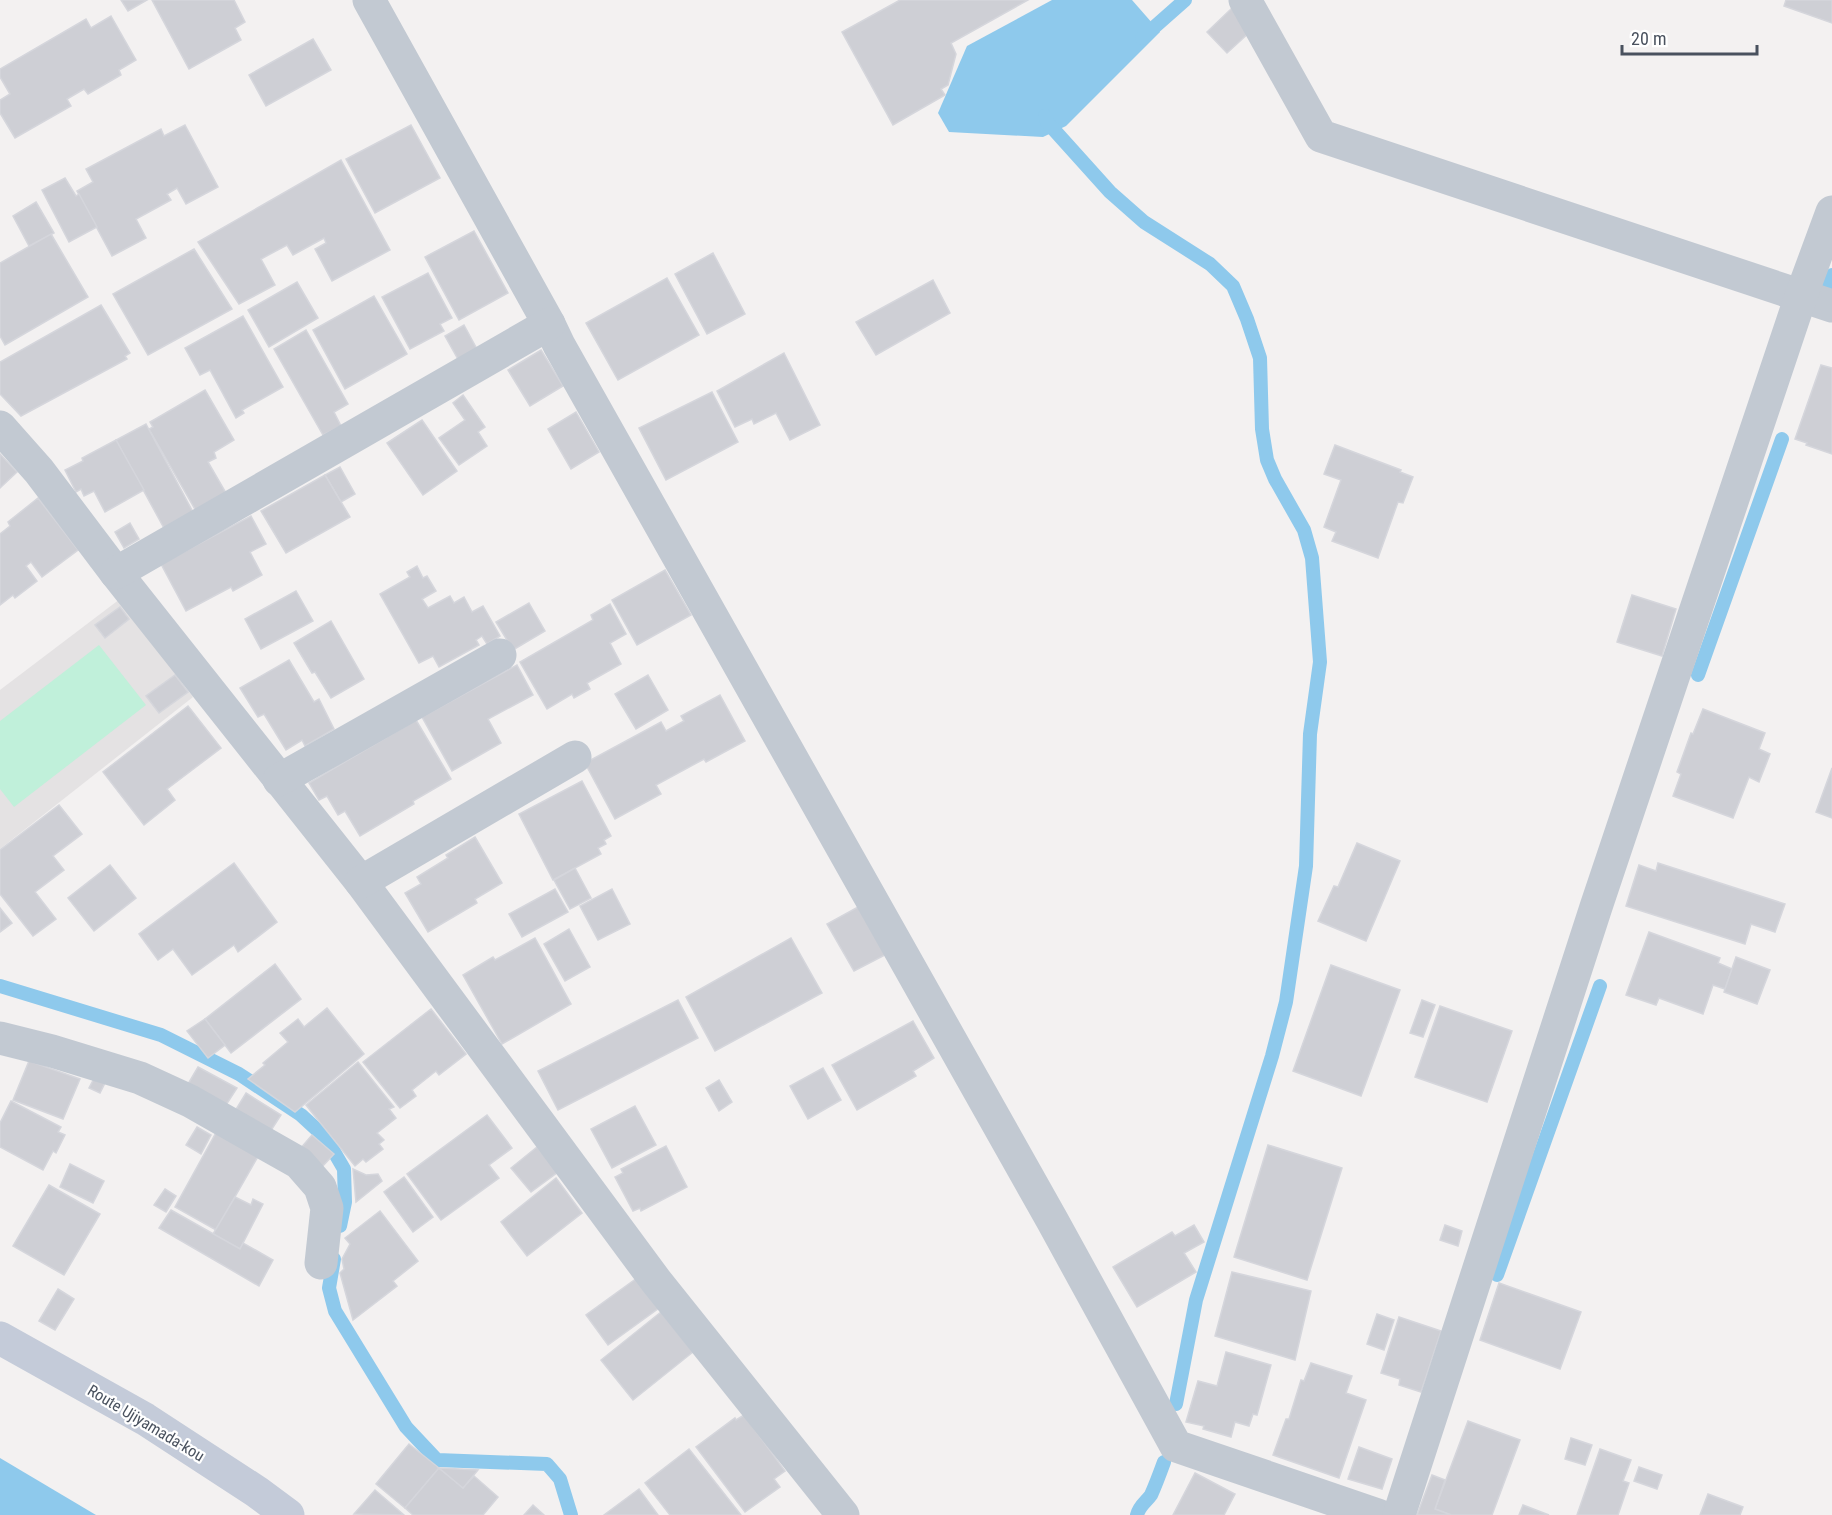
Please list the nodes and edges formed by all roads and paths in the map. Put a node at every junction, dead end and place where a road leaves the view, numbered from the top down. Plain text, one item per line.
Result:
1 (369, 0) edge
2 (1245, 0) edge
3 (1832, 212) edge
4 (1802, 296) junction
5 (1832, 306) edge
6 (549, 324) junction
7 (0, 427) edge
8 (116, 573) junction
9 (500, 655) dead end
10 (574, 757) dead end
11 (279, 780) junction
12 (361, 882) junction
13 (0, 1038) edge
14 (321, 1263) dead end
15 (0, 1338) edge
16 (288, 1515) edge
17 (843, 1515) edge
18 (1378, 1515) edge
19 (1399, 1515) edge

1 - 6 street
2 - 4 street
3 - 4 street
4 - 5 street
4 - 19 street
6 - 8 street
6 - 18 street
7 - 8 street
8 - 11 street
9 - 11 street
10 - 12 street
11 - 12 street
12 - 17 street
13 - 14 street
15 - 16 main road, Route Ujiyamada-kou

